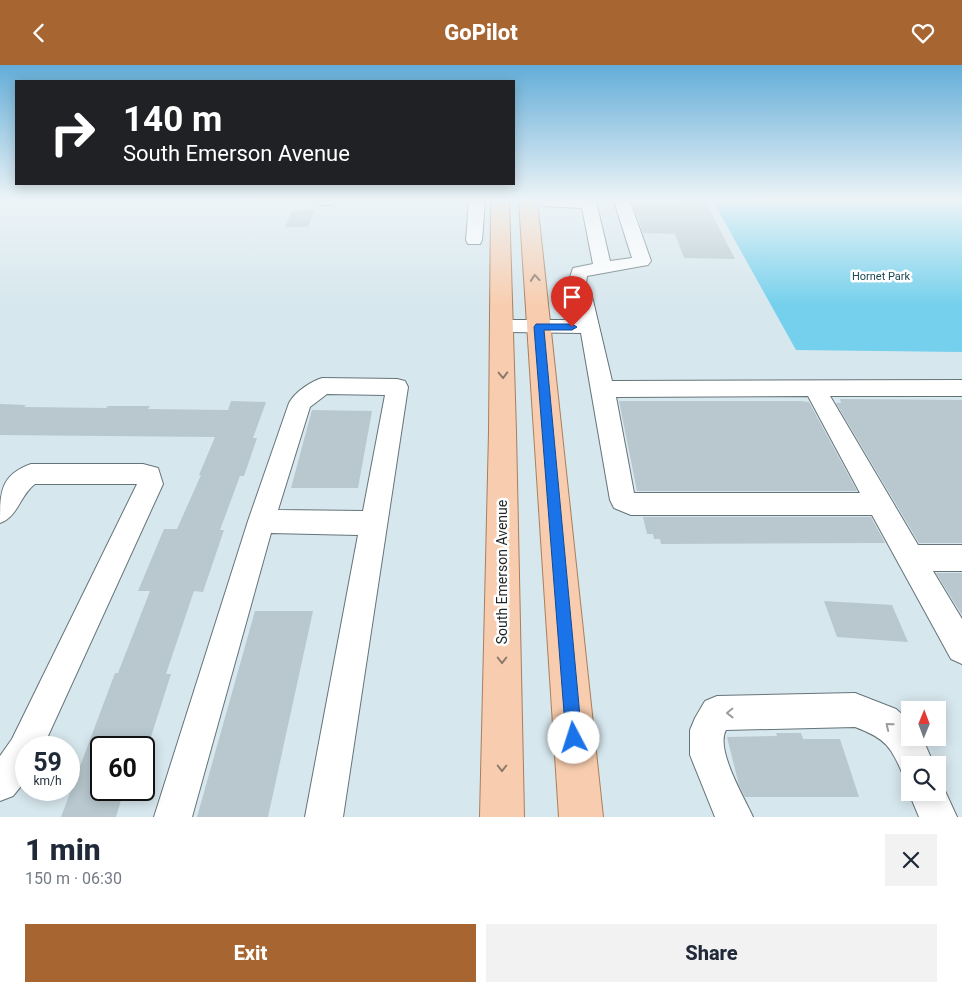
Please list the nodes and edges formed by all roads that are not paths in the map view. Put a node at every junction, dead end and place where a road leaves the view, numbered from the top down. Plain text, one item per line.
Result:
1 (474, 236) edge
2 (501, 236) edge
3 (531, 236) edge
4 (596, 236) edge
5 (634, 236) edge
6 (474, 240) dead end
7 (603, 268) junction
8 (502, 326) junction
9 (539, 327) junction
10 (589, 327) junction
11 (962, 388) edge
12 (603, 389) junction
13 (815, 389) junction
14 (879, 504) junction
15 (0, 512) edge
16 (261, 521) junction
17 (374, 523) junction
18 (910, 558) junction
19 (962, 558) edge
20 (962, 648) edge
21 (912, 756) edge
22 (0, 783) edge
23 (931, 801) edge
24 (173, 817) edge
25 (324, 817) edge
26 (502, 817) edge
27 (581, 817) edge
28 (734, 817) edge
29 (938, 817) edge

1 - 6 street
2 - 8 main road, South Emerson Avenue
9 -> 3 main road
4 - 7 street
5 - 7 street
7 - 10 street
8 - 9 street
8 -> 26 main road, South Emerson Avenue
9 - 10 street
9 - 27 main road
10 - 12 street
11 - 13 street
12 - 13 street
12 - 14 street
13 - 14 street
14 - 18 street
15 - 22 street
16 - 17 street
16 - 17 street
16 - 24 street
17 - 25 street
18 - 19 street
18 - 20 street
21 -> 28 street
23 - 29 street

